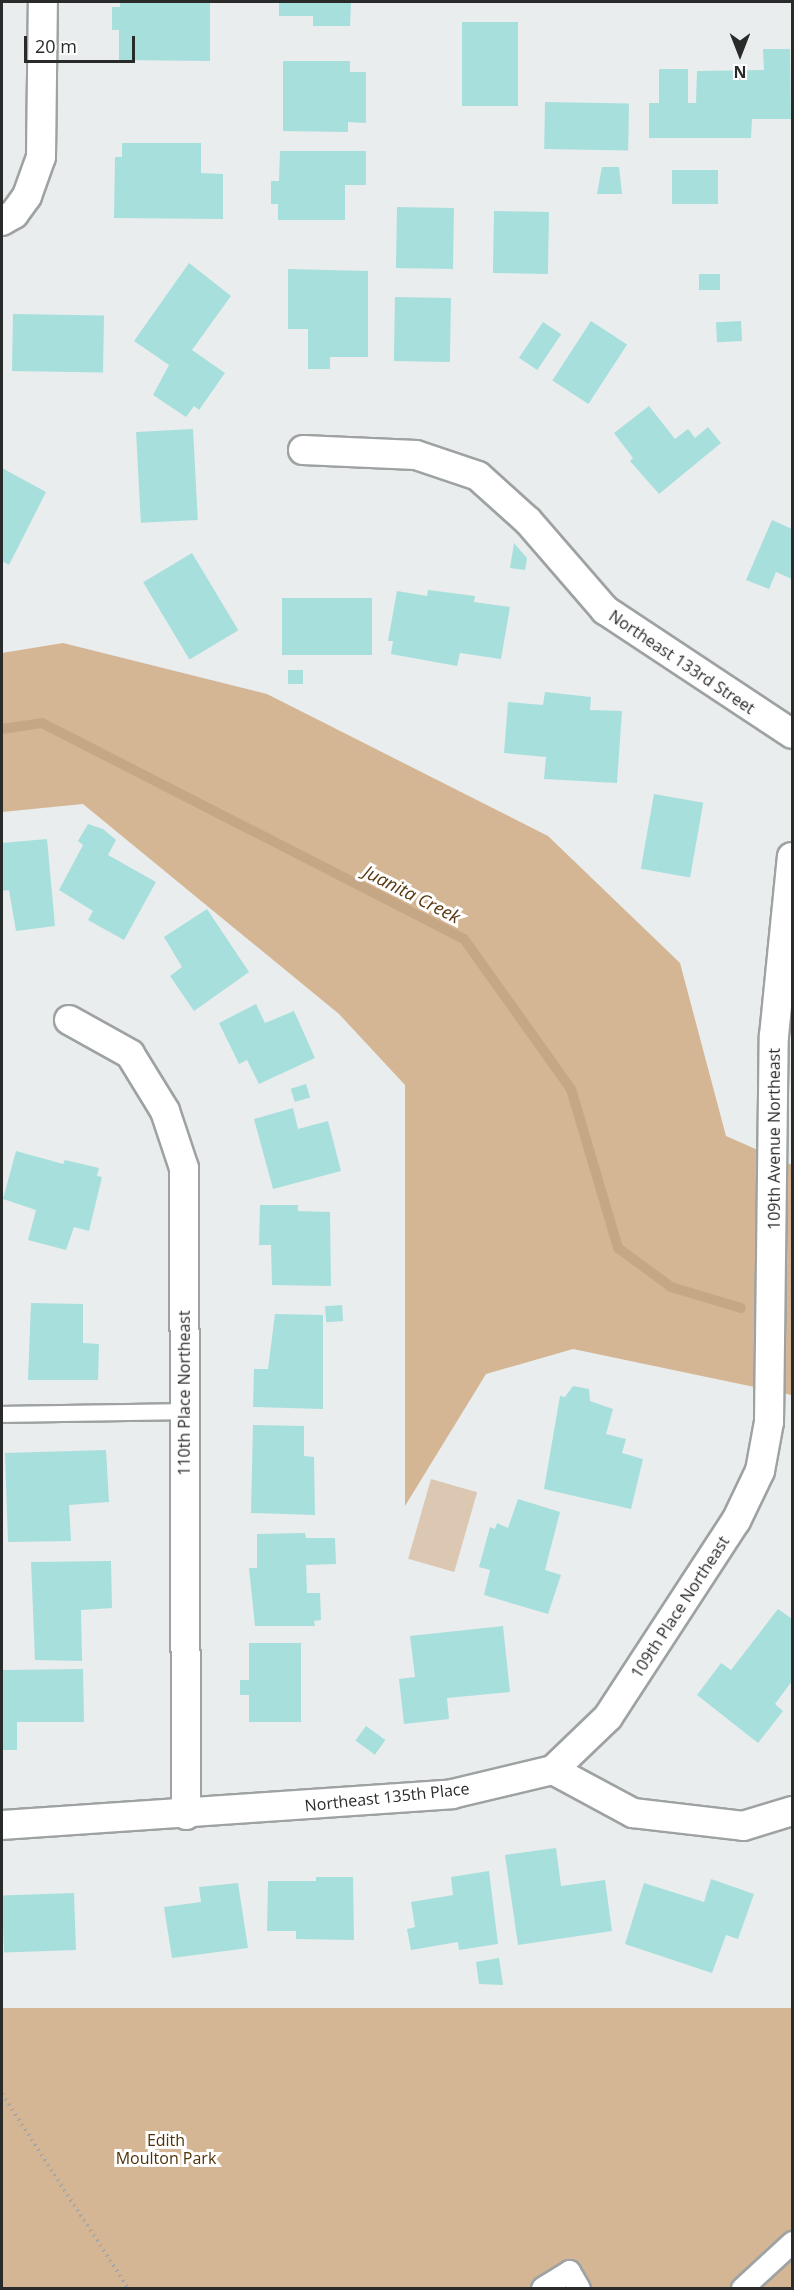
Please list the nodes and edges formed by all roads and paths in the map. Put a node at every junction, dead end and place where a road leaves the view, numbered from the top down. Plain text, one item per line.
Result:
1 (43, 2) edge
2 (8, 218) edge
3 (303, 450) dead end
4 (792, 734) edge
5 (792, 857) edge
6 (786, 959) edge
7 (69, 1020) dead end
8 (184, 1411) junction
9 (2, 1414) edge
10 (769, 1422) joint
11 (553, 1770) junction
12 (792, 1811) edge
13 (186, 1815) junction
14 (2, 1825) edge
15 (2, 2094) edge
16 (792, 2242) edge
17 (128, 2289) edge
18 (542, 2289) edge
19 (579, 2289) edge
20 (742, 2289) edge

1 - 2 street
3 - 4 street, Northeast 133rd Street
5 - 6 street, 109th Avenue Northeast
6 - 10 street, 109th Avenue Northeast
7 - 8 street, 110th Place Northeast
8 - 9 lane
8 - 13 street, 110th Place Northeast
10 - 11 street, 109th Place Northeast
11 - 12 street
11 - 13 street, Northeast 135th Place
13 - 14 street, Northeast 135th Place
15 - 17 path
16 - 20 street
18 - 19 street

